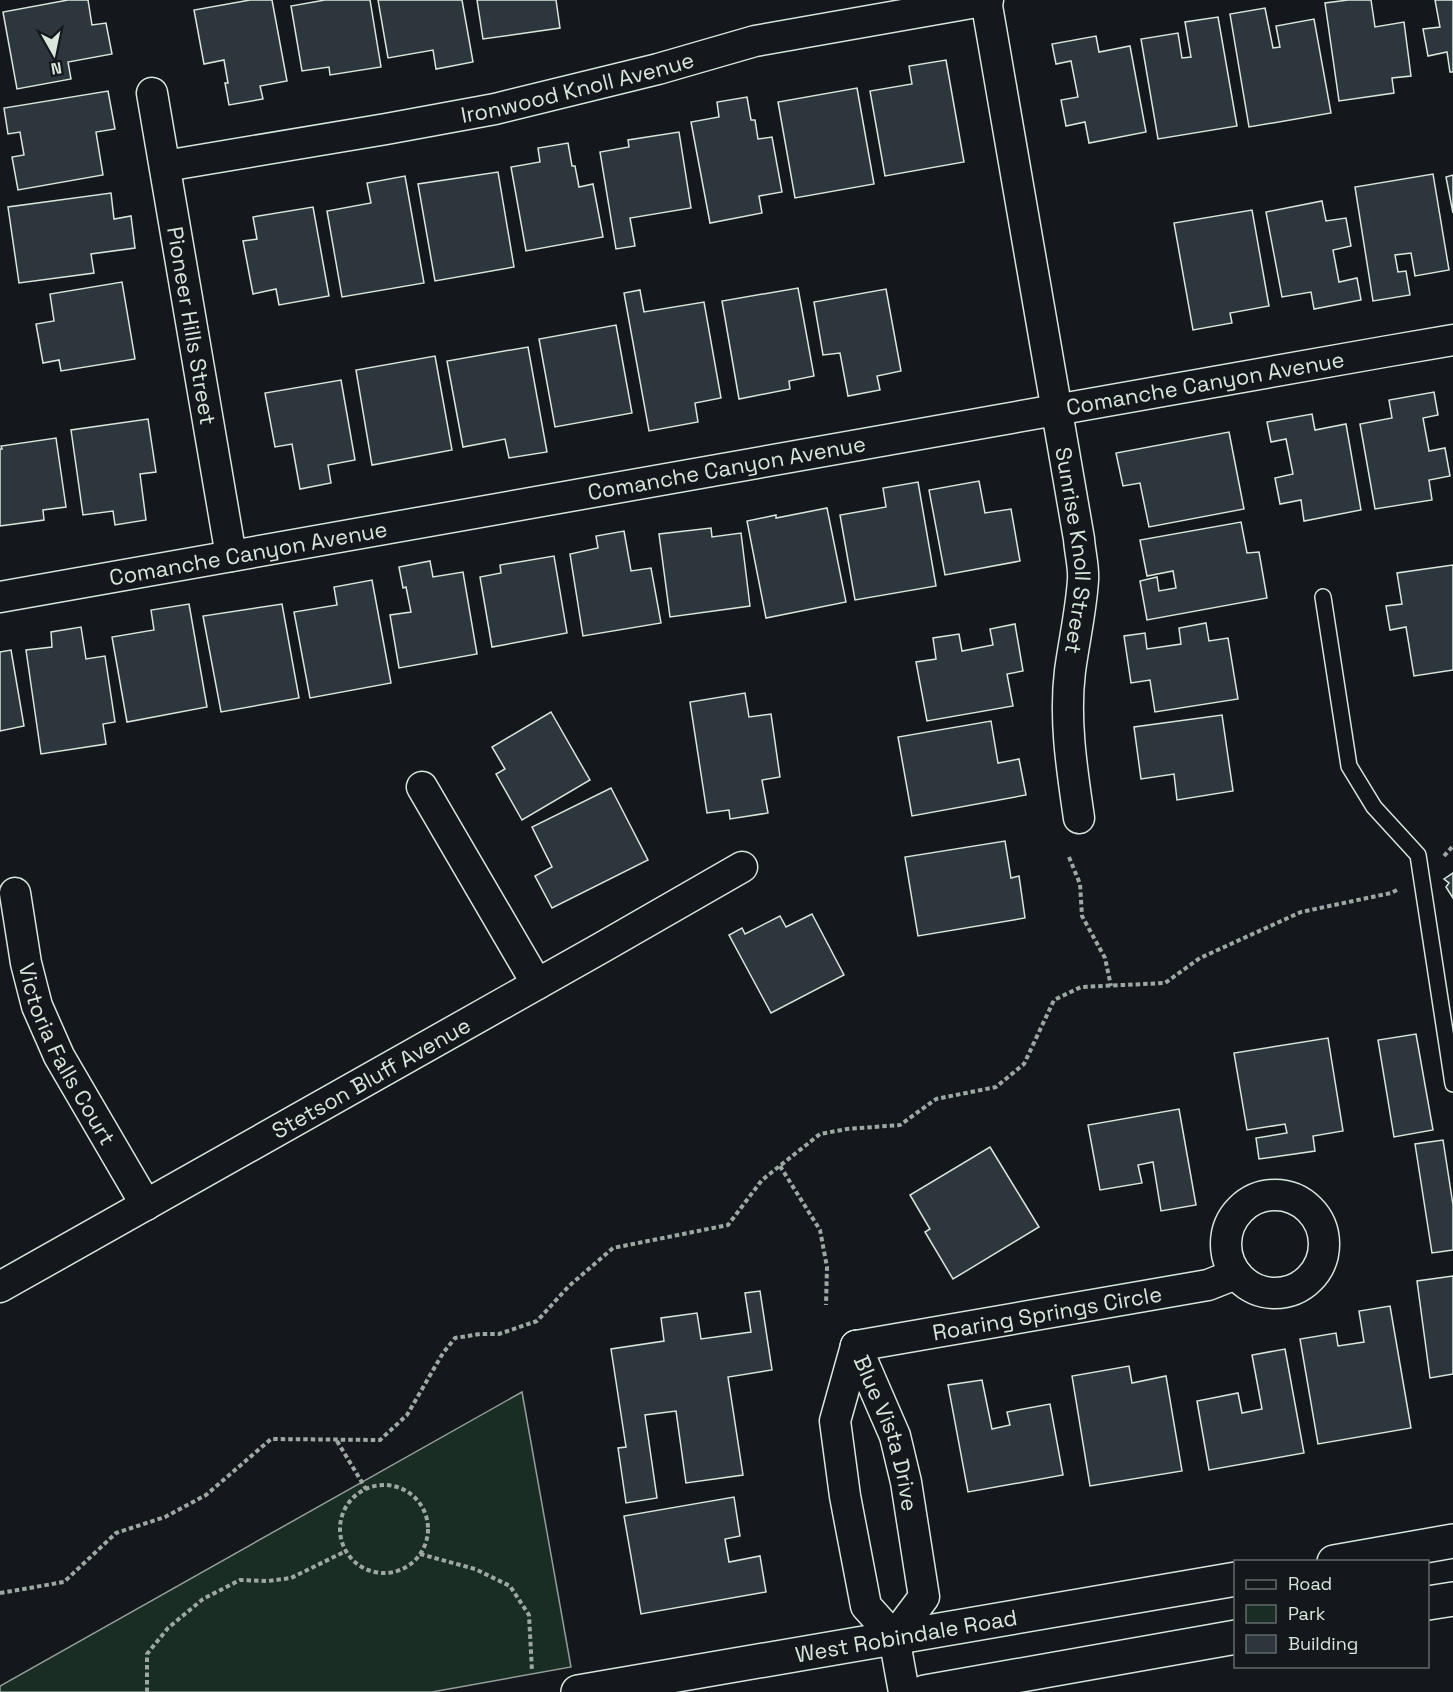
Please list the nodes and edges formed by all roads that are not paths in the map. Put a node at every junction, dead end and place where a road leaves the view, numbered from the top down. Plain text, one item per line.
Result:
1 (986, 0) edge
2 (152, 93) dead end
3 (165, 165) junction
4 (1453, 340) edge
5 (1056, 409) junction
6 (231, 556) junction
7 (0, 597) edge
8 (1323, 597) dead end
9 (422, 787) dead end
10 (1079, 818) dead end
11 (742, 867) dead end
12 (15, 893) dead end
13 (537, 984) junction
14 (1451, 1060) edge
15 (1453, 1084) edge
16 (146, 1205) junction
17 (1236, 1274) dead end
18 (0, 1287) edge
19 (856, 1346) junction
20 (1453, 1541) edge
21 (1345, 1560) edge
22 (1234, 1579) edge
23 (1453, 1599) edge
24 (1429, 1603) edge
25 (894, 1637) junction
26 (1234, 1637) edge
27 (578, 1692) edge
28 (904, 1692) edge
29 (925, 1692) edge

1 - 3 street, Ironwood Knoll Avenue
1 - 5 street, Sunrise Knoll Street
2 - 3 street, Pioneer Hills Street
3 - 6 street, Pioneer Hills Street
4 - 5 street, Comanche Canyon Avenue
5 - 6 street, Comanche Canyon Avenue
5 - 10 street, Sunrise Knoll Street
6 - 7 street, Comanche Canyon Avenue
8 - 14 lane
9 - 13 street
11 - 13 street, Stetson Bluff Avenue
12 - 16 street, Victoria Falls Court
13 - 16 street, Stetson Bluff Avenue
14 - 15 lane
16 - 18 street, Stetson Bluff Avenue
17 - 19 street, Roaring Springs Circle
19 - 25 street, Blue Vista Drive
19 - 25 street, Blue Vista Drive
20 - 21 main road
22 - 25 main road, West Robindale Road
23 - 24 main road
25 - 27 main road, West Robindale Road
25 - 28 street
26 - 29 main road

